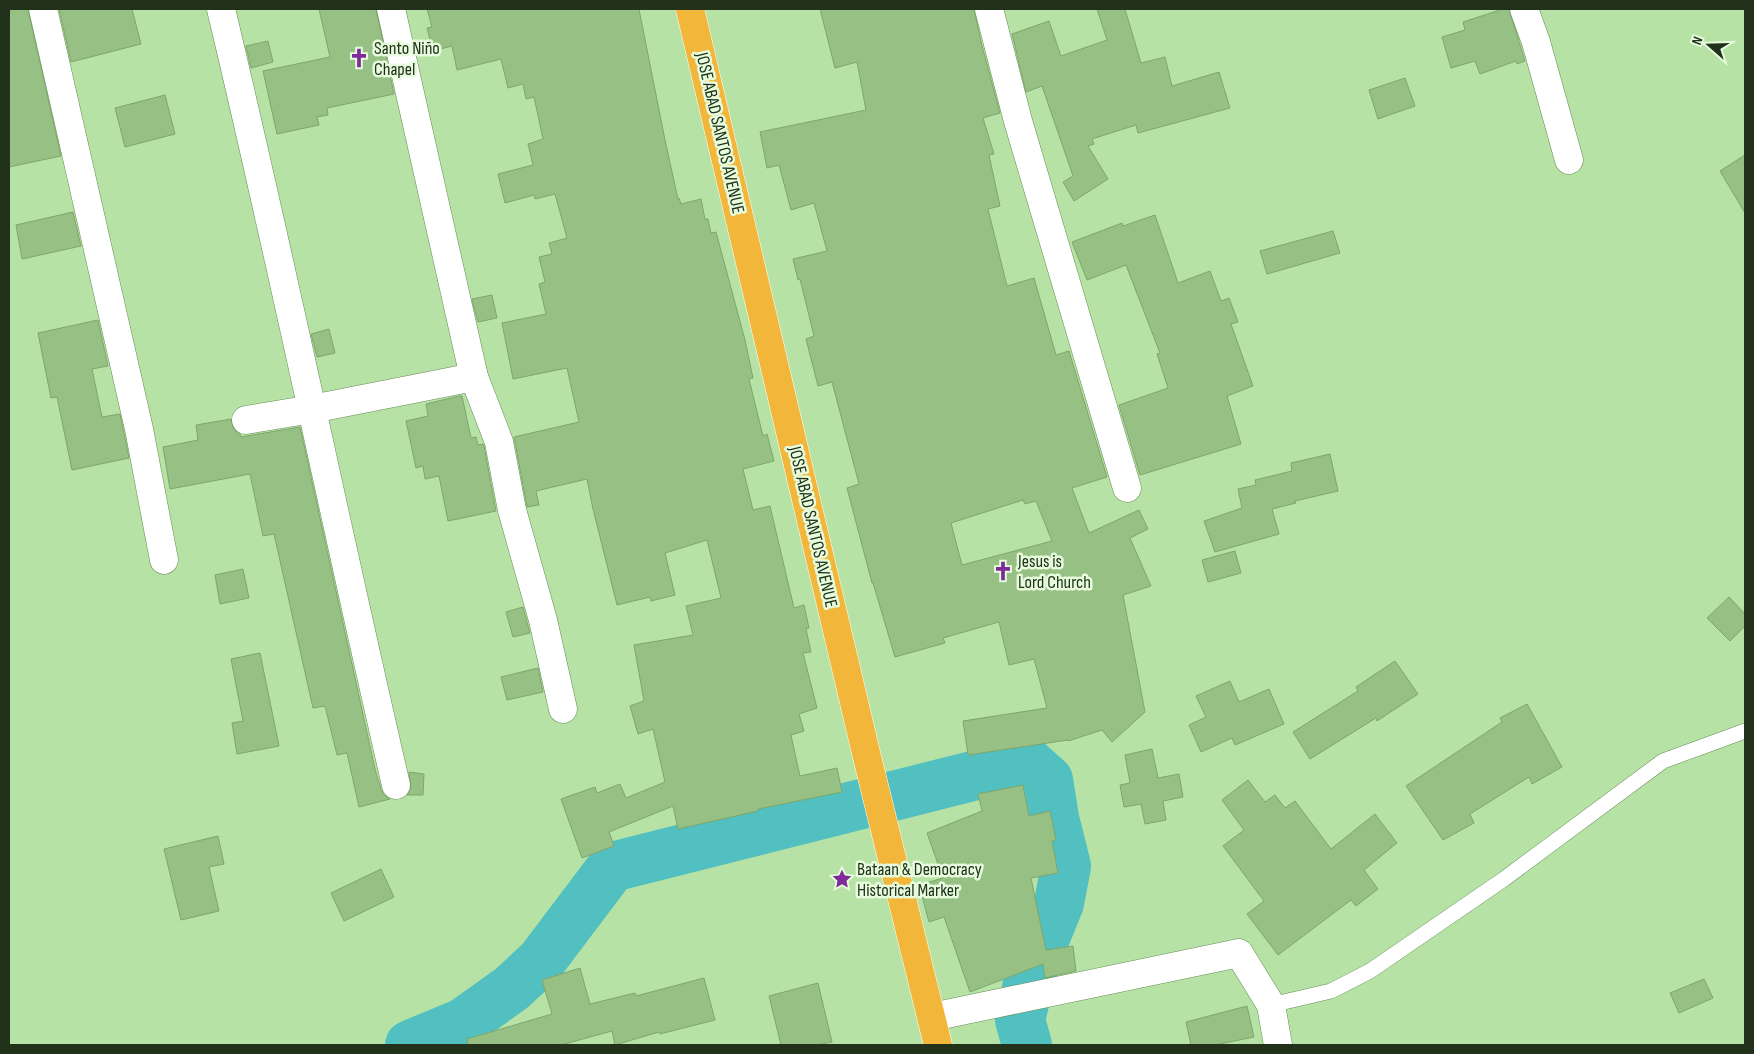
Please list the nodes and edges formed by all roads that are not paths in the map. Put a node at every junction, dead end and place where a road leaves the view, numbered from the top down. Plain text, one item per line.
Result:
1 (43, 9) edge
2 (220, 9) edge
3 (391, 9) edge
4 (690, 9) edge
5 (988, 9) edge
6 (1524, 9) edge
7 (1568, 160) dead end
8 (474, 377) junction
9 (312, 409) junction
10 (246, 420) dead end
11 (1127, 488) dead end
12 (164, 560) dead end
13 (563, 709) dead end
14 (1745, 731) edge
15 (396, 785) dead end
16 (1271, 1005) junction
17 (932, 1018) junction
18 (938, 1045) edge
19 (1278, 1045) edge

1 - 12 street
2 - 9 street
3 - 8 street
4 - 17 highway, JOSE ABAD SANTOS AVENUE
5 - 11 street
6 - 7 street
8 - 9 street
8 - 13 street
9 - 10 street
9 - 15 street
14 - 16 lane
16 - 17 street
16 - 19 street
17 - 18 highway, JOSE ABAD SANTOS AVENUE

